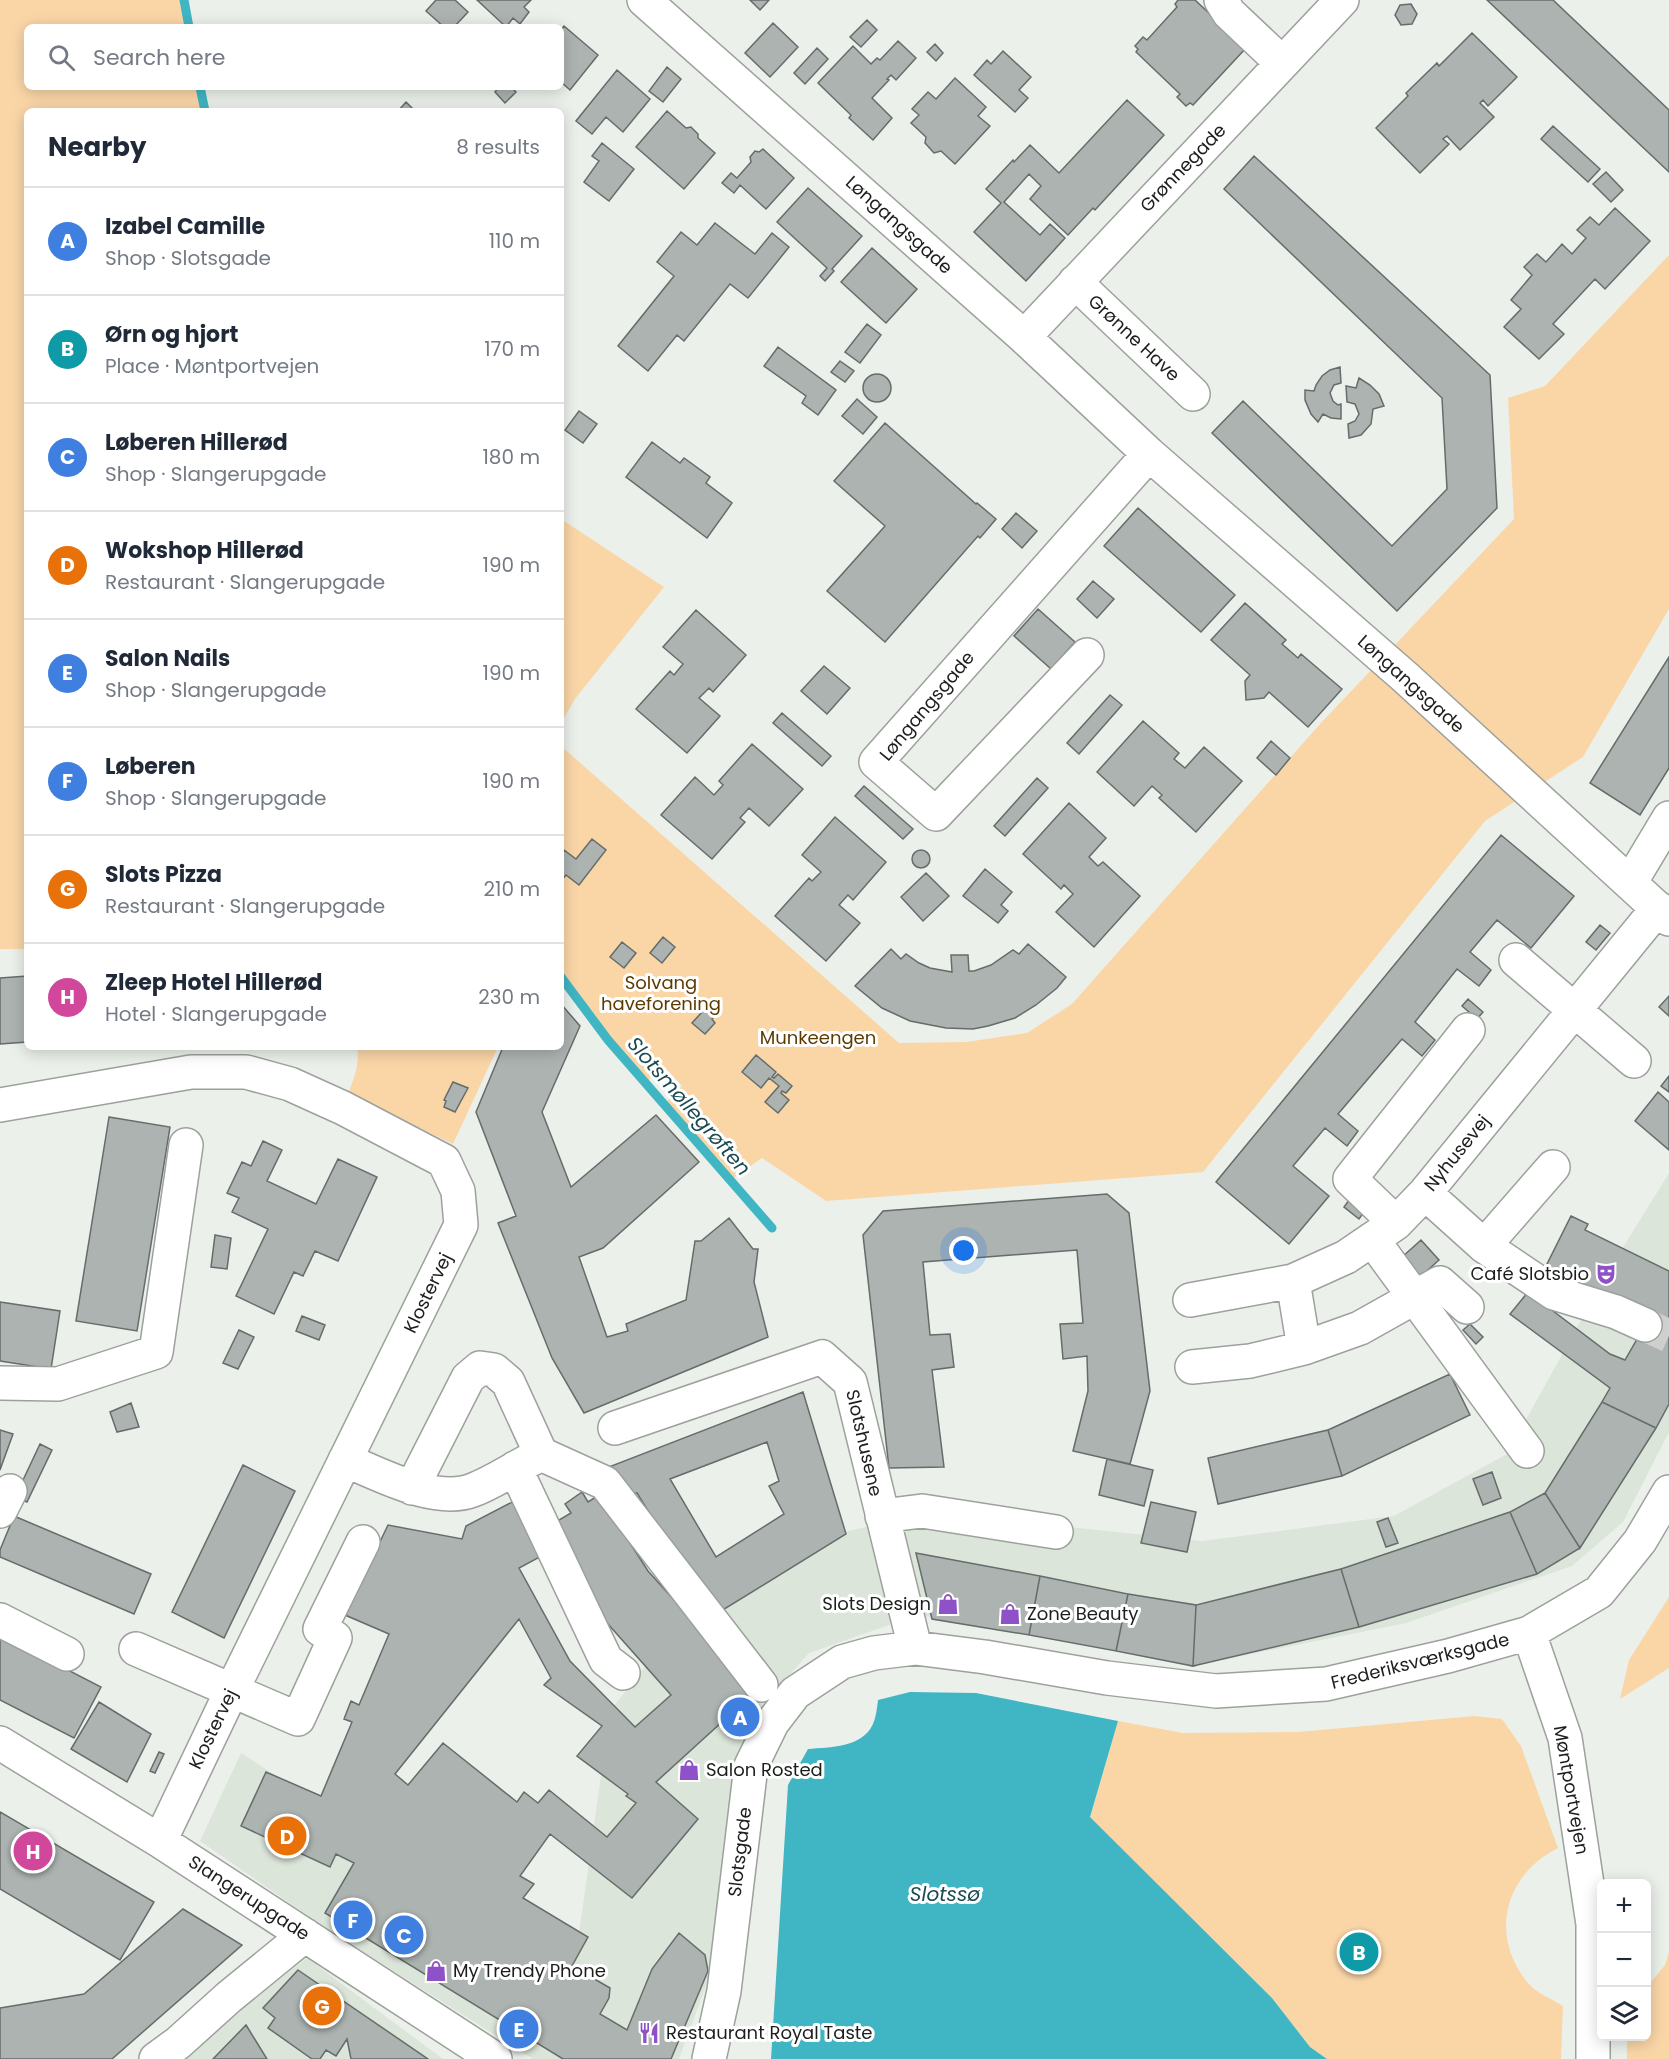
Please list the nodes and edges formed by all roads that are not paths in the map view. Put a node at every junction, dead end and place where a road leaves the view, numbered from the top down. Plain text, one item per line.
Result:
1 (644, 0) edge
2 (1221, 0) edge
3 (1342, 0) edge
4 (1282, 63) junction
5 (1075, 282) junction
6 (1024, 337) junction
7 (1193, 394) dead end
8 (1149, 454) junction
9 (1087, 655) dead end
10 (1669, 818) edge
11 (1630, 883) junction
12 (1663, 914) edge
13 (1516, 960) dead end
14 (1574, 1010) junction
15 (1468, 1030) dead end
16 (1634, 1061) dead end
17 (0, 1105) edge
18 (186, 1145) dead end
19 (1553, 1167) dead end
20 (1425, 1193) junction
21 (1384, 1231) junction
22 (1484, 1246) junction
23 (1293, 1281) junction
24 (1414, 1297) junction
25 (1190, 1300) dead end
26 (1467, 1307) dead end
27 (1645, 1325) tunnel mouth
28 (1304, 1348) junction
29 (1192, 1367) dead end
30 (0, 1383) edge
31 (615, 1428) dead end
32 (1527, 1451) dead end
33 (345, 1460) junction
34 (528, 1461) junction
35 (412, 1488) junction
36 (1669, 1492) edge
37 (882, 1516) junction
38 (1056, 1532) dead end
39 (363, 1542) dead end
40 (0, 1620) edge
41 (1529, 1634) junction
42 (915, 1648) junction
43 (136, 1649) dead end
44 (67, 1654) dead end
45 (623, 1673) dead end
46 (1107, 1678) joint
47 (761, 1685) dead end
48 (232, 1690) junction
49 (0, 1743) edge
50 (160, 1840) junction
51 (305, 1935) junction
52 (156, 2059) edge
53 (495, 2059) edge
54 (709, 2059) edge
55 (1593, 2059) edge

1 - 6 street, Løngangsgade
2 - 4 street
3 - 4 street, Grønnegade
4 - 5 street, Grønnegade
5 - 6 street, Grønnegade
5 - 7 street, Grønne Have
6 - 8 street, Løngangsgade
8 - 9 street, Løngangsgade
8 - 11 street, Løngangsgade
10 - 11 street
11 - 12 street, Løngangsgade
12 - 14 street, Nyhusevej
13 - 14 street
14 - 16 street
14 - 20 street, Nyhusevej
15 - 21 street
17 - 33 street, Klostervej
18 - 30 street
19 - 22 street
20 - 21 street, Nyhusevej
20 - 22 street
21 - 23 street, Nyhusevej
21 - 24 street
22 - 27 street
23 - 25 street, Nyhusevej
23 - 28 street
24 - 26 street
24 - 28 street
24 - 32 street
28 - 29 street
31 - 37 street, Slotshusene
33 - 35 street
33 - 48 street, Klostervej
34 - 35 street
34 - 35 street
34 - 45 street
34 - 47 street
36 - 41 street, Frederiksværksgade
37 - 38 street
37 - 42 street, Slotshusene
39 - 48 street
40 - 44 street
41 - 46 street, Frederiksværksgade
41 - 55 street, Møntportvejen
42 - 46 street, Slotsgade
42 - 54 street, Slotsgade
43 - 48 street
48 - 50 street, Klostervej
49 - 50 street, Slangerupgade
50 - 51 street, Slangerupgade
51 - 52 street
51 - 53 street, Slangerupgade

